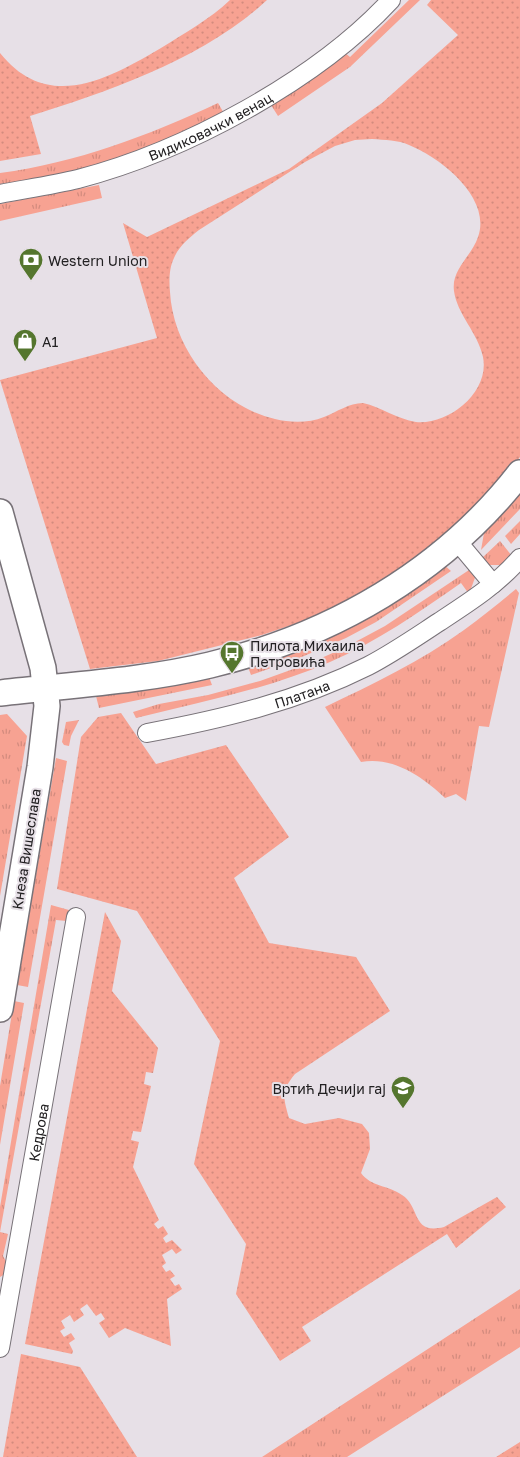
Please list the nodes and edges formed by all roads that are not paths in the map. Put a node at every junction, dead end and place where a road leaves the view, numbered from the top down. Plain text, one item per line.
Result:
1 (391, 0) edge
2 (0, 194) edge
3 (520, 473) edge
4 (0, 512) edge
5 (457, 541) junction
6 (520, 558) edge
7 (493, 584) junction
8 (46, 688) junction
9 (0, 693) edge
10 (147, 733) dead end
11 (76, 917) dead end
12 (0, 1009) edge
13 (4, 1293) edge
14 (0, 1348) edge

1 - 2 street, Видиковачки венац
3 - 5 main road
4 - 8 main road, Кнеза Вишеслава
5 - 7 street
5 - 8 main road
6 - 7 street, Платана
7 - 10 street, Платана
8 - 9 main road
8 - 12 main road, Кнеза Вишеслава
11 - 13 street, Кедрова
13 - 14 street, Кедрова

